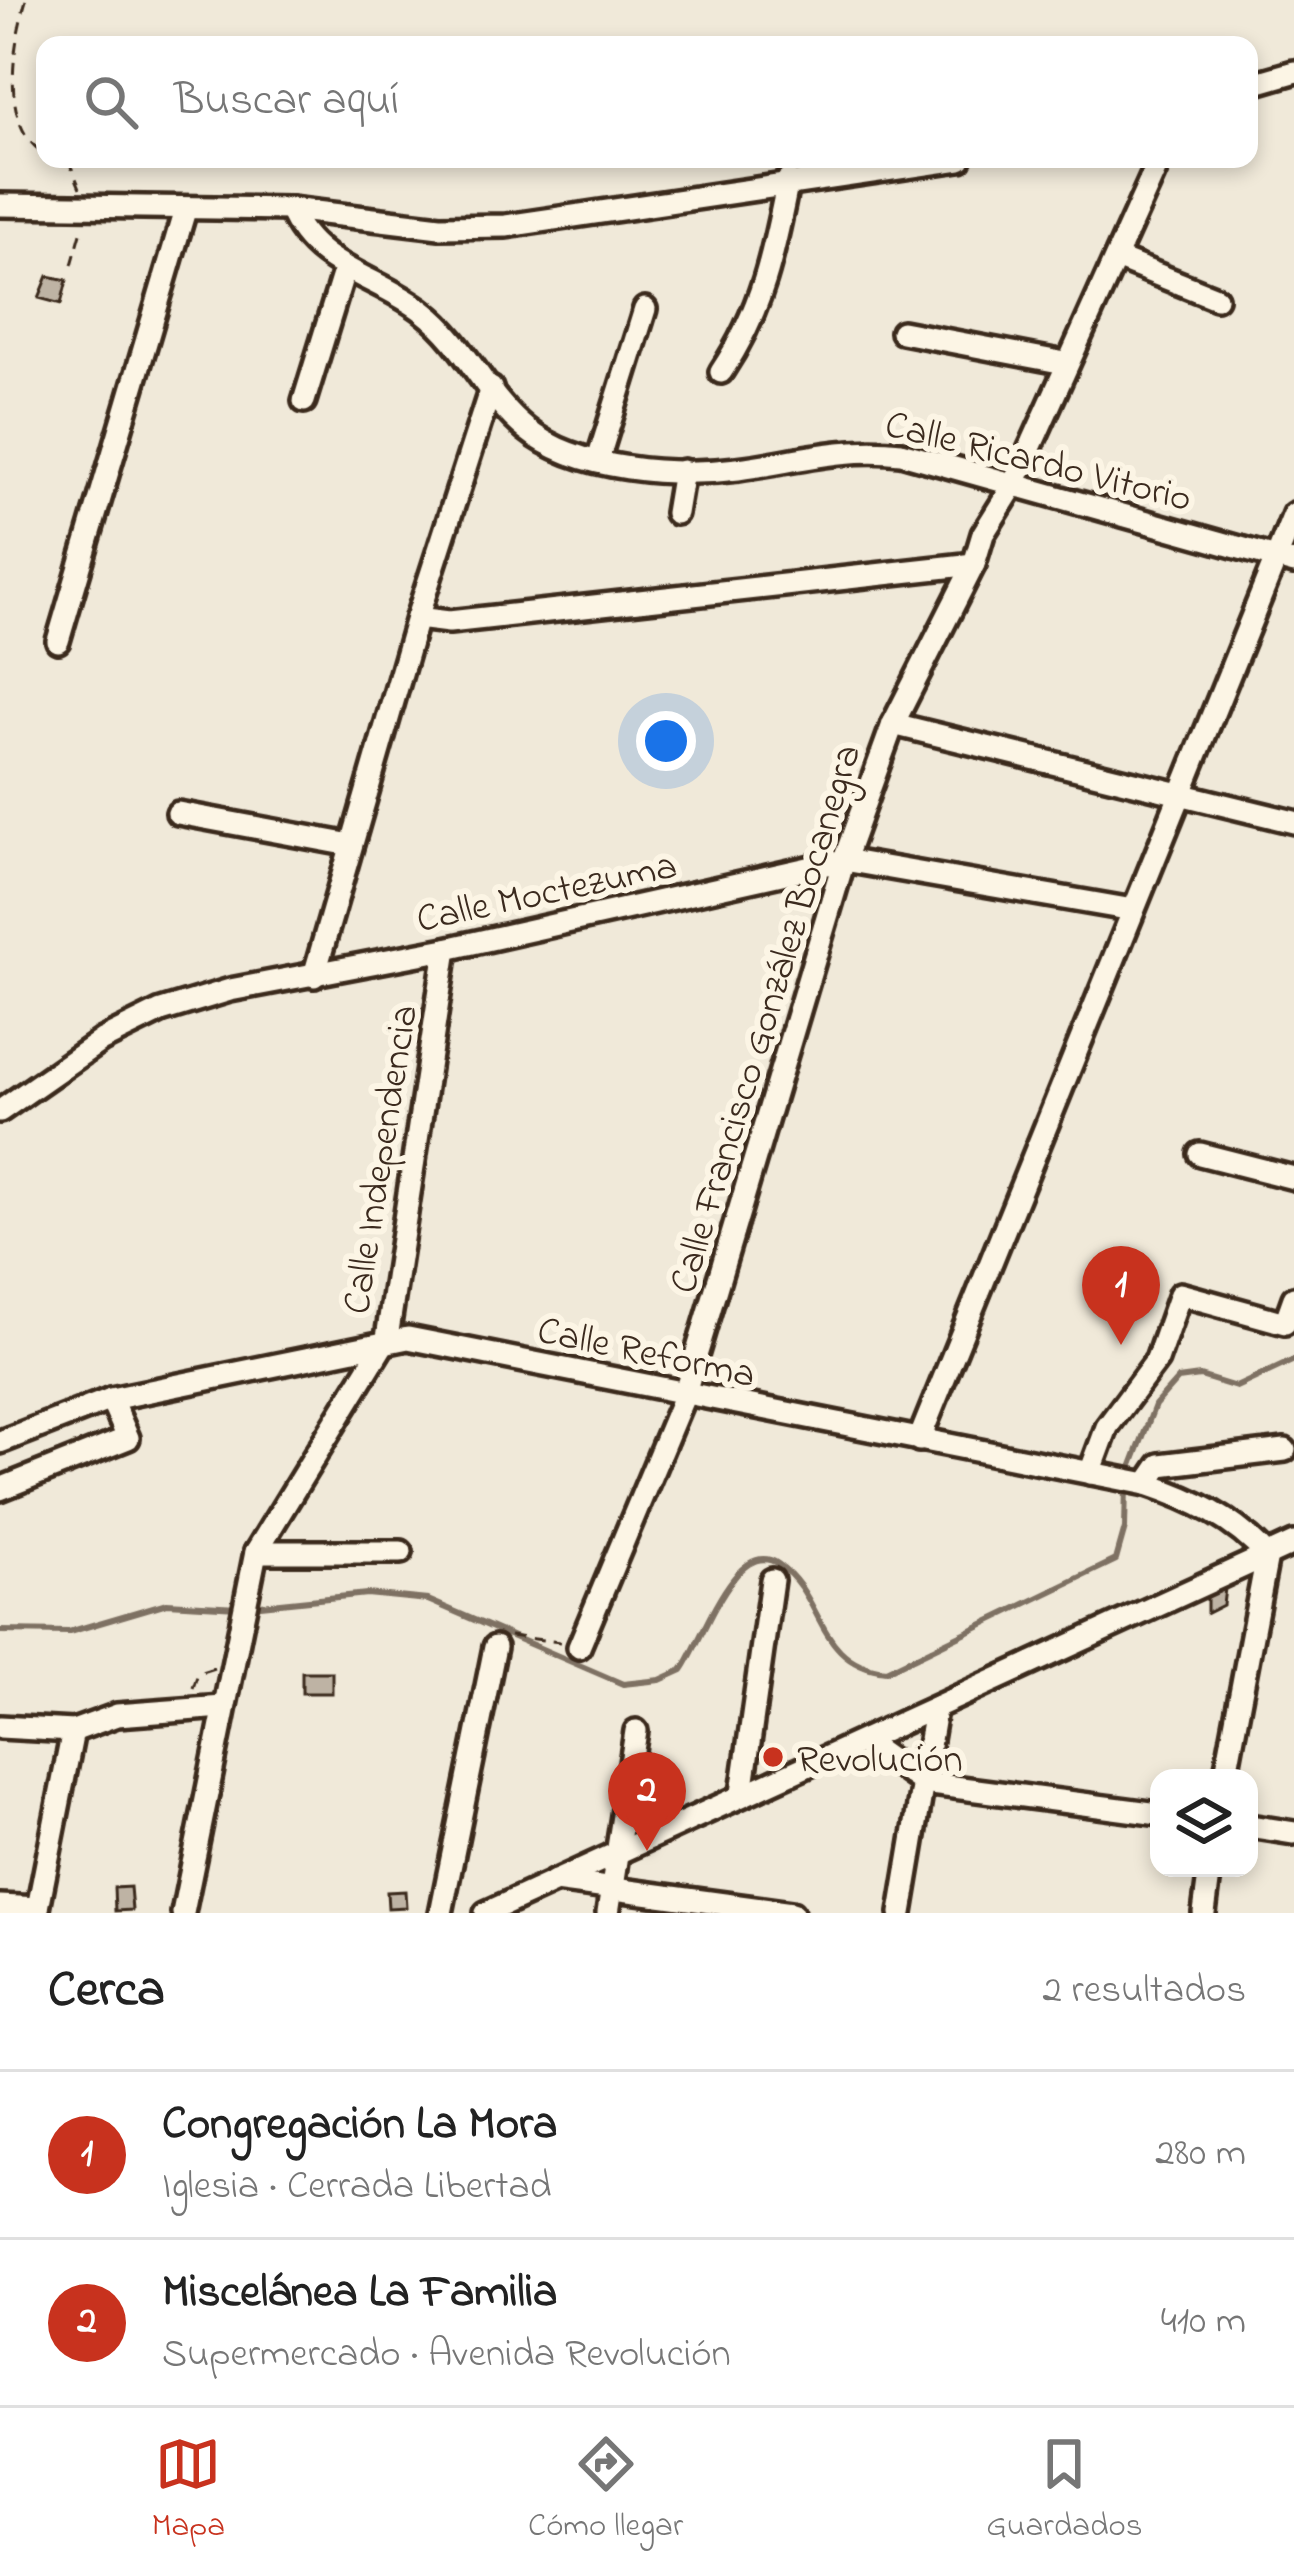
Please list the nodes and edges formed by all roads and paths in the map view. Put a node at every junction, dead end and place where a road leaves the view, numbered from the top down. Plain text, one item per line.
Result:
1 (26, 0) edge
2 (1294, 72) edge
3 (1258, 82) edge
4 (36, 150) edge
5 (71, 168) edge
6 (889, 168) edge
7 (1156, 168) edge
8 (788, 181) junction
9 (0, 205) edge
10 (84, 206) junction
11 (290, 209) junction
12 (185, 210) junction
13 (1116, 258) junction
14 (72, 265) dead end
15 (345, 268) junction
16 (1216, 298) dead end
17 (645, 309) dead end
18 (902, 332) dead end
19 (1065, 363) junction
20 (721, 372) dead end
21 (491, 388) junction
22 (304, 401) dead end
23 (598, 460) junction
24 (683, 470) junction
25 (1013, 486) junction
26 (676, 513) dead end
27 (1294, 514) edge
28 (1285, 561) edge
29 (974, 564) junction
30 (417, 617) junction
31 (58, 641) dead end
32 (893, 724) junction
33 (1180, 793) junction
34 (178, 813) dead end
35 (1294, 822) edge
36 (351, 845) junction
37 (844, 860) junction
38 (1133, 910) junction
39 (446, 949) junction
40 (314, 976) junction
41 (0, 1111) edge
42 (1200, 1154) dead end
43 (1294, 1178) edge
44 (1294, 1298) edge
45 (387, 1338) junction
46 (684, 1396) junction
47 (111, 1399) junction
48 (919, 1439) junction
49 (0, 1442) edge
50 (1286, 1450) dead end
51 (1090, 1473) junction
52 (1147, 1484) junction
53 (0, 1489) edge
54 (1294, 1544) edge
55 (256, 1552) junction
56 (401, 1552) dead end
57 (1267, 1556) junction
58 (772, 1580) dead end
59 (495, 1647) joint
60 (579, 1647) joint
61 (233, 1661) junction
62 (186, 1707) junction
63 (223, 1707) junction
64 (935, 1710) junction
65 (0, 1727) edge
66 (73, 1731) junction
67 (636, 1731) dead end
68 (865, 1742) junction
69 (1228, 1769) edge
70 (923, 1783) junction
71 (742, 1793) junction
72 (1150, 1813) edge
73 (1258, 1827) edge
74 (1294, 1833) edge
75 (616, 1855) junction
76 (1209, 1877) edge
77 (554, 1881) junction
78 (610, 1889) junction
79 (0, 1906) edge
80 (37, 1911) edge
81 (183, 1913) edge
82 (441, 1913) edge
83 (486, 1913) edge
84 (608, 1913) edge
85 (792, 1913) edge
86 (901, 1913) edge
87 (1204, 1913) edge

1 - 4 path
2 - 3 street
5 - 10 path
6 - 8 street
7 - 13 street, Calle Francisco González Bocanegra
8 - 11 street
8 - 20 street
9 - 10 street
10 - 12 street
10 - 14 path
11 - 12 street
11 - 15 street, Calle Ricardo Vitorio
12 - 31 street
13 - 16 street
13 - 19 street, Calle Francisco González Bocanegra
15 - 21 street, Calle Ricardo Vitorio
15 - 22 street
17 - 23 street
18 - 19 street
19 - 25 street, Calle Francisco González Bocanegra
21 - 23 street, Calle Ricardo Vitorio
21 - 30 street
23 - 24 street, Calle Ricardo Vitorio
24 - 25 street, Calle Ricardo Vitorio
24 - 26 street
25 - 28 street, Calle Ricardo Vitorio
25 - 29 street, Calle Francisco González Bocanegra
27 - 28 street
28 - 33 street
29 - 30 street
29 - 32 street, Calle Francisco González Bocanegra
30 - 36 street
32 - 33 street
32 - 37 street, Calle Francisco González Bocanegra
33 - 35 street
33 - 38 street
34 - 36 street
36 - 40 street
37 - 38 street, Calle Moctezuma
37 - 39 street, Calle Moctezuma
37 - 46 street, Calle Francisco González Bocanegra
38 - 48 street
39 - 40 street, Calle Moctezuma
39 - 45 street, Calle Independencia
40 - 41 street, Calle Moctezuma
42 - 43 street
44 - 51 street
45 - 46 street, Calle Reforma
45 - 47 street, Calle Reforma
45 - 55 street, Calle Independencia
46 - 48 street, Calle Reforma
46 - 60 street, Calle Francisco González Bocanegra
47 - 49 street, Calle Reforma
47 - 53 street
48 - 51 street, Calle Reforma
50 - 52 street
51 - 52 street, Calle Reforma
52 - 57 street, Calle Reforma
54 - 57 street
55 - 56 street
55 - 61 street, Calle Independencia
57 - 64 street
57 - 69 street
58 - 71 street
59 - 60 path
59 - 82 street
61 - 62 path
61 - 63 street, Calle Independencia
62 - 63 street
62 - 66 street
63 - 81 street, Calle Independencia
64 - 68 street
64 - 70 street
65 - 66 street
66 - 80 street
67 - 75 street
68 - 70 street
68 - 71 street
70 - 72 street
70 - 86 street
71 - 75 street
73 - 74 street
75 - 77 street
75 - 78 street
76 - 87 street
77 - 78 street
77 - 83 street
78 - 84 street
78 - 85 street
79 - 80 street

